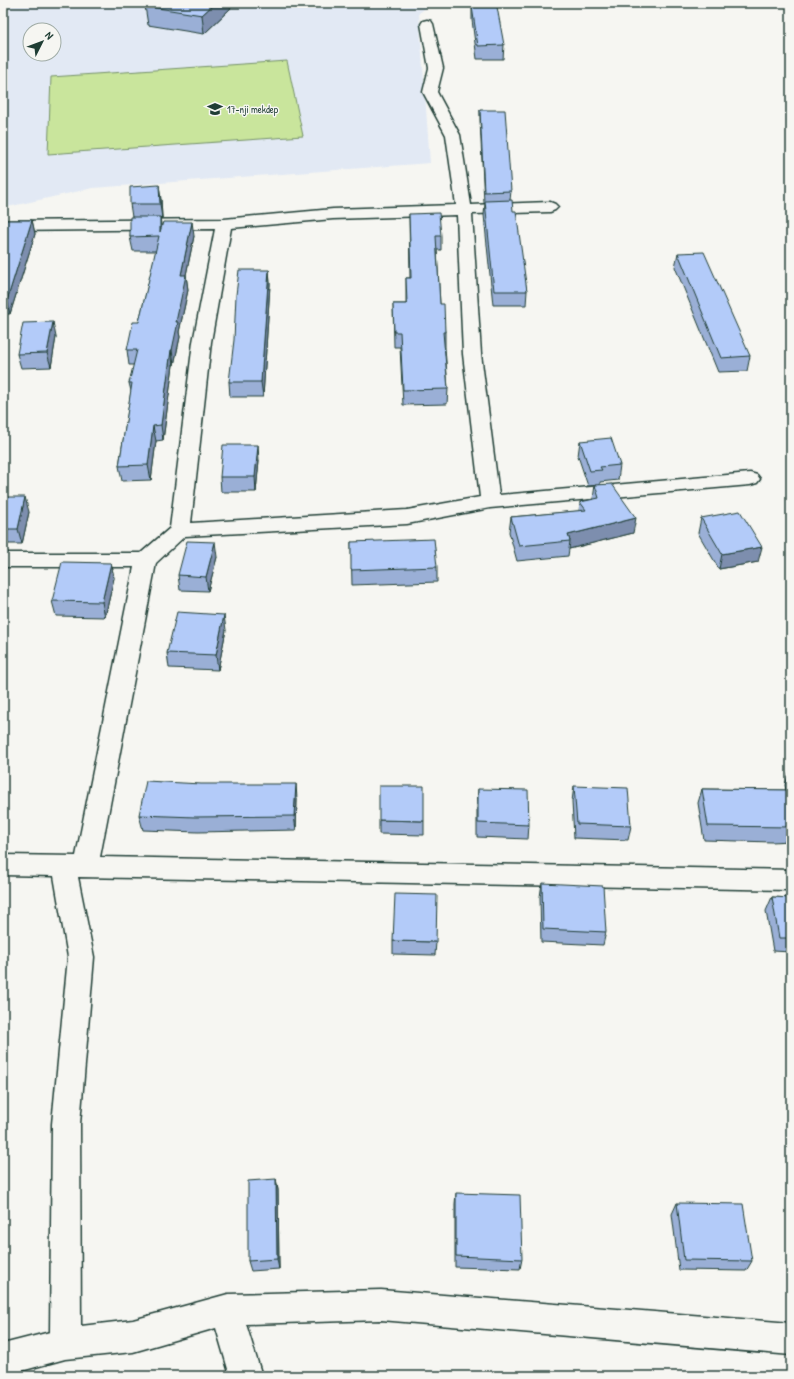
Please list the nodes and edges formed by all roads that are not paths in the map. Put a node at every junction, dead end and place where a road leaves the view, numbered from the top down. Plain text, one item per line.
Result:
1 (427, 24) dead end
2 (550, 207) dead end
3 (464, 210) junction
4 (224, 224) junction
5 (3, 226) edge
6 (750, 479) dead end
7 (490, 502) junction
8 (180, 530) junction
9 (3, 560) edge
10 (146, 560) junction
11 (3, 865) edge
12 (75, 866) junction
13 (791, 880) edge
14 (226, 1310) junction
15 (791, 1339) edge
16 (65, 1343) junction
17 (3, 1360) edge
18 (246, 1376) edge

1 - 3 street
2 - 3 street
3 - 4 street
3 - 7 street
4 - 5 street
4 - 8 street
6 - 7 street
7 - 8 street
8 - 10 street
9 - 10 street
10 - 12 street
11 - 12 street
12 - 13 street
12 - 16 street
14 - 15 street
14 - 16 street
14 - 18 street
16 - 17 street

